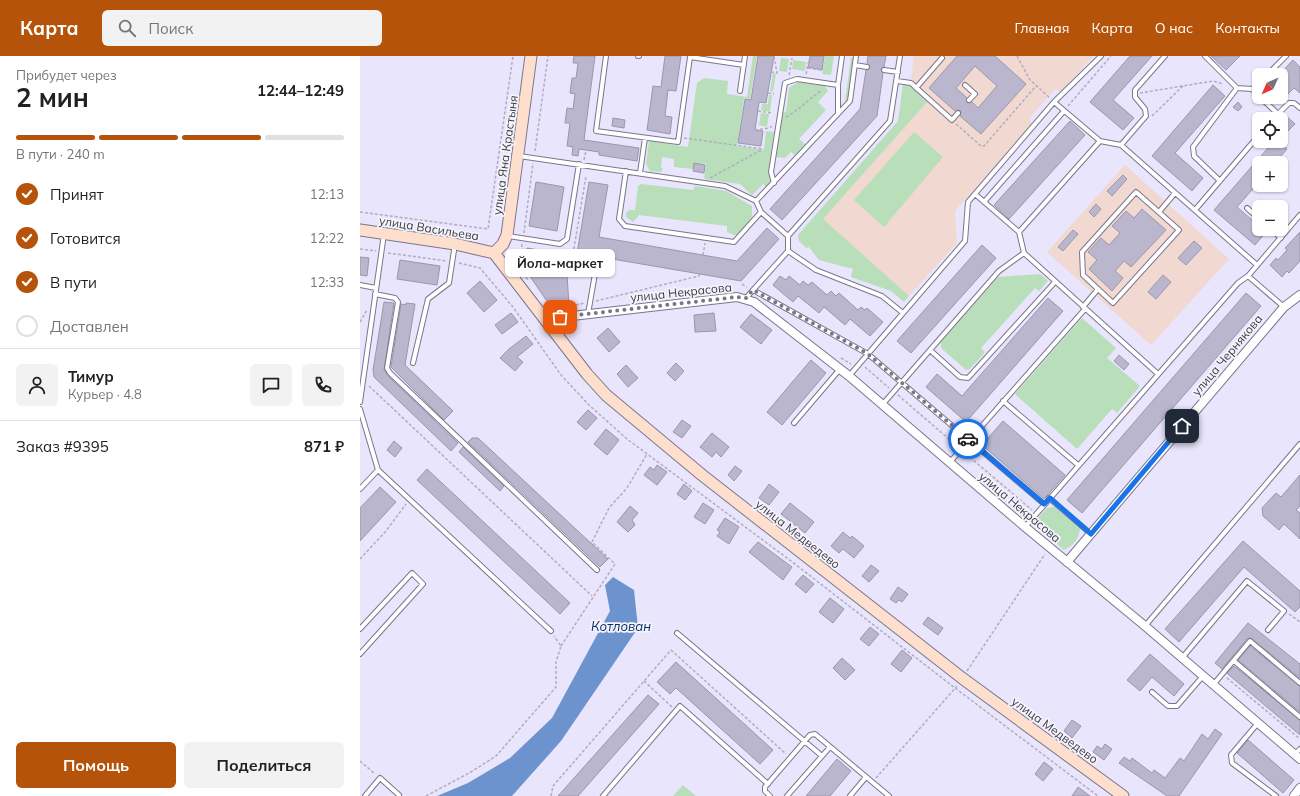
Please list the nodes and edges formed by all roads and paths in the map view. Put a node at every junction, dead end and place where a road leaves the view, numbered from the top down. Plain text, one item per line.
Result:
1 (513, 56) edge
2 (531, 56) edge
3 (548, 56) edge
4 (606, 56) edge
5 (745, 56) edge
6 (774, 56) edge
7 (842, 56) edge
8 (856, 56) edge
9 (900, 56) edge
10 (1017, 56) edge
11 (1101, 56) edge
12 (1111, 56) edge
13 (1165, 56) edge
14 (1205, 56) edge
15 (1286, 56) edge
16 (792, 58) dead end
17 (942, 58) dead end
18 (809, 60) dead end
19 (744, 65) junction
20 (855, 65) junction
21 (867, 67) dead end
22 (808, 68) dead end
23 (1274, 68) edge
24 (815, 69) junction
25 (822, 70) dead end
26 (884, 70) dead end
27 (771, 72) dead end
28 (898, 72) junction
29 (814, 73) dead end
30 (789, 75) dead end
31 (805, 77) dead end
32 (897, 81) junction
33 (838, 84) junction
34 (965, 85) dead end
35 (1036, 86) junction
36 (1183, 86) junction
37 (826, 87) dead end
38 (916, 88) junction
39 (1237, 88) junction
40 (1252, 90) edge
41 (740, 91) dead end
42 (768, 93) dead end
43 (774, 94) dead end
44 (1135, 94) junction
45 (969, 100) dead end
46 (1054, 102) junction
47 (1268, 104) edge
48 (1300, 108) edge
49 (758, 111) dead end
50 (1064, 111) junction
51 (1276, 112) edge
52 (1278, 112) edge
53 (772, 113) dead end
54 (958, 113) dead end
55 (838, 114) junction
56 (952, 120) junction
57 (779, 121) junction
58 (1138, 126) junction
59 (770, 128) dead end
60 (755, 130) dead end
61 (645, 138) junction
62 (679, 138) junction
63 (1100, 140) junction
64 (1252, 143) edge
65 (1121, 146) junction
66 (586, 150) dead end
67 (519, 156) junction
68 (534, 158) junction
69 (581, 165) junction
70 (626, 171) junction
71 (640, 173) junction
72 (586, 176) dead end
73 (1220, 181) junction
74 (702, 182) junction
75 (774, 183) junction
76 (1175, 193) junction
77 (975, 194) junction
78 (756, 201) junction
79 (984, 202) junction
80 (1247, 208) dead end
81 (1195, 210) junction
82 (360, 212) edge
83 (761, 212) junction
84 (1158, 212) junction
85 (1252, 213) edge
86 (1300, 215) edge
87 (360, 230) edge
88 (1019, 232) junction
89 (384, 234) junction
90 (507, 236) junction
91 (788, 236) junction
92 (523, 238) junction
93 (706, 238) junction
94 (1281, 238) joint
95 (455, 244) junction
96 (522, 245) dead end
97 (360, 249) edge
98 (788, 251) junction
99 (381, 252) junction
100 (494, 253) junction
101 (1024, 253) junction
102 (573, 254) dead end
103 (703, 255) dead end
104 (452, 262) junction
105 (1257, 265) junction
106 (480, 268) dead end
107 (596, 268) dead end
108 (699, 274) dead end
109 (1248, 276) junction
110 (528, 280) dead end
111 (1055, 282) junction
112 (360, 285) edge
113 (376, 288) junction
114 (1098, 289) junction
115 (753, 290) junction
116 (375, 294) junction
117 (1300, 295) edge
118 (746, 298) junction
119 (590, 302) junction
120 (1284, 307) junction
121 (1084, 308) junction
122 (556, 309) dead end
123 (588, 314) junction
124 (903, 314) junction
125 (546, 319) junction
126 (930, 350) junction
127 (868, 354) junction
128 (412, 363) dead end
129 (840, 369) junction
130 (1158, 374) junction
131 (849, 376) junction
132 (363, 381) junction
133 (902, 382) junction
134 (1003, 401) junction
135 (360, 402) edge
136 (882, 405) junction
137 (360, 409) edge
138 (794, 423) dead end
139 (969, 440) junction
140 (1300, 444) edge
141 (647, 454) dead end
142 (949, 462) junction
143 (1078, 465) junction
144 (378, 470) junction
145 (360, 489) edge
146 (1050, 498) junction
147 (410, 499) junction
148 (1044, 504) junction
149 (1025, 527) junction
150 (1091, 534) junction
151 (360, 560) edge
152 (1067, 562) junction
153 (597, 570) dead end
154 (592, 596) junction
155 (1284, 611) junction
156 (1300, 622) edge
157 (1145, 626) junction
158 (360, 629) edge
159 (550, 630) joint
160 (1268, 630) dead end
161 (677, 634) dead end
162 (561, 646) junction
163 (360, 654) edge
164 (1182, 658) junction
165 (1234, 661) junction
166 (1223, 674) junction
167 (1203, 676) junction
168 (644, 681) dead end
169 (1300, 683) edge
170 (1213, 685) junction
171 (1152, 692) dead end
172 (676, 711) junction
173 (1300, 717) edge
174 (1258, 723) junction
175 (1300, 739) edge
176 (805, 742) junction
177 (830, 747) junction
178 (1298, 754) edge
179 (822, 756) junction
180 (360, 760) edge
181 (866, 777) junction
182 (380, 778) junction
183 (768, 784) junction
184 (1300, 788) edge
185 (399, 795) dead end
186 (365, 796) edge
187 (426, 796) edge
188 (603, 796) edge
189 (770, 796) edge
190 (787, 796) edge
191 (850, 796) edge
192 (889, 796) edge
193 (1122, 796) edge
194 (1276, 796) edge
195 (1294, 796) edge

1 - 82 path
2 - 67 street, улица Яна Крастыня
3 - 68 path
4 - 61 lane
5 - 19 lane
6 - 27 path
7 - 33 lane
8 - 20 lane
9 - 28 lane
10 - 35 path
11 - 46 lane
12 - 50 path
13 - 44 lane
14 - 39 lane
15 - 23 lane
16 - 30 path
17 - 38 lane
18 - 31 path
19 - 41 lane
19 - 62 lane
20 - 21 lane
20 - 55 lane
22 - 24 path
24 - 25 path
24 - 29 path
26 - 28 lane
28 - 32 lane
32 - 38 lane
32 - 91 lane
33 - 55 lane
33 - 57 lane
34 - 45 lane
35 - 46 path
35 - 56 path
36 - 39 path
36 - 44 path
36 - 58 path
37 - 57 path
38 - 56 lane
39 - 40 lane
39 - 73 lane
42 - 43 path
44 - 58 lane
46 - 50 lane
46 - 77 lane
47 - 51 lane
48 - 52 lane
49 - 53 path
50 - 63 lane
50 - 79 lane
54 - 56 lane
55 - 75 lane
57 - 75 lane
58 - 65 lane
59 - 60 path
61 - 62 lane
61 - 71 lane
62 - 74 path
63 - 65 lane
63 - 88 lane
64 - 73 lane
65 - 76 lane
66 - 69 path
67 - 68 lane
67 - 90 street, улица Яна Крастыня
68 - 69 lane
68 - 92 path
69 - 70 lane
69 - 92 lane
70 - 71 lane
70 - 93 lane
71 - 74 lane
72 - 102 path
73 - 81 lane
74 - 78 lane
75 - 78 lane
76 - 81 lane
76 - 84 lane
77 - 79 lane
77 - 124 lane
78 - 83 lane
79 - 88 lane
80 - 85 lane
81 - 105 lane
83 - 91 lane
83 - 93 lane
84 - 114 lane
84 - 114 lane
86 - 94 lane
87 - 89 street, улица Васильева
88 - 101 lane
89 - 95 street, улица Васильева
89 - 99 lane
90 - 92 lane
90 - 100 street, улица Яна Крастыня
91 - 98 lane
93 - 103 path
94 - 105 lane
95 - 100 street, улица Васильева
95 - 104 lane
96 - 110 path
97 - 99 path
98 - 115 lane
98 - 124 lane
99 - 104 path
99 - 113 lane
100 - 125 street, улица Медведево
101 - 111 lane
101 - 126 lane
104 - 106 path
104 - 128 lane
105 - 109 lane
107 - 119 lane
108 - 119 path
109 - 120 lane
109 - 130 lane
111 - 121 lane
111 - 126 lane
112 - 113 lane
113 - 116 lane
114 - 121 lane
115 - 118 lane
115 - 127 lane
116 - 132 lane
116 - 153 lane
117 - 120 street, улица Чернякова
118 - 123 street, улица Некрасова
118 - 129 street, улица Некрасова
119 - 122 path
119 - 123 lane
120 - 150 street, улица Чернякова
121 - 130 lane
121 - 134 lane
123 - 125 street, улица Некрасова
124 - 127 lane
125 - 193 street, улица Медведево
126 - 133 lane
127 - 131 lane
127 - 133 lane
129 - 131 street, улица Некрасова
129 - 138 lane
130 - 143 lane
131 - 136 street, улица Некрасова
132 - 135 lane
132 - 154 path
133 - 136 lane
133 - 139 lane
134 - 139 lane
134 - 143 lane
136 - 142 street, улица Некрасова
137 - 144 lane
139 - 142 lane
139 - 148 lane
140 - 157 lane
141 - 154 path
142 - 149 street, улица Некрасова
143 - 146 lane
144 - 145 lane
144 - 147 lane
146 - 148 lane
146 - 150 lane
147 - 151 path
147 - 159 lane
148 - 149 lane
149 - 152 street, улица Некрасова
150 - 152 street, улица Чернякова
152 - 157 street, улица Некрасова
154 - 162 path
155 - 156 path
155 - 160 lane
155 - 164 lane
157 - 164 street, улица Некрасова
158 - 163 lane
159 - 162 path
161 - 176 lane
162 - 187 path
164 - 167 street, улица Некрасова
165 - 166 lane
165 - 169 lane
165 - 173 lane
166 - 170 lane
166 - 175 path
167 - 170 street, улица Некрасова
167 - 171 lane
168 - 172 path
170 - 174 street, улица Некрасова
172 - 183 lane
172 - 188 lane
174 - 178 street, улица Некрасова
174 - 194 lane
176 - 177 lane
176 - 179 lane
176 - 183 lane
177 - 179 lane
177 - 181 lane
179 - 190 lane
180 - 182 path
181 - 191 lane
181 - 192 lane
182 - 185 lane
182 - 186 lane
183 - 189 lane
184 - 195 street

